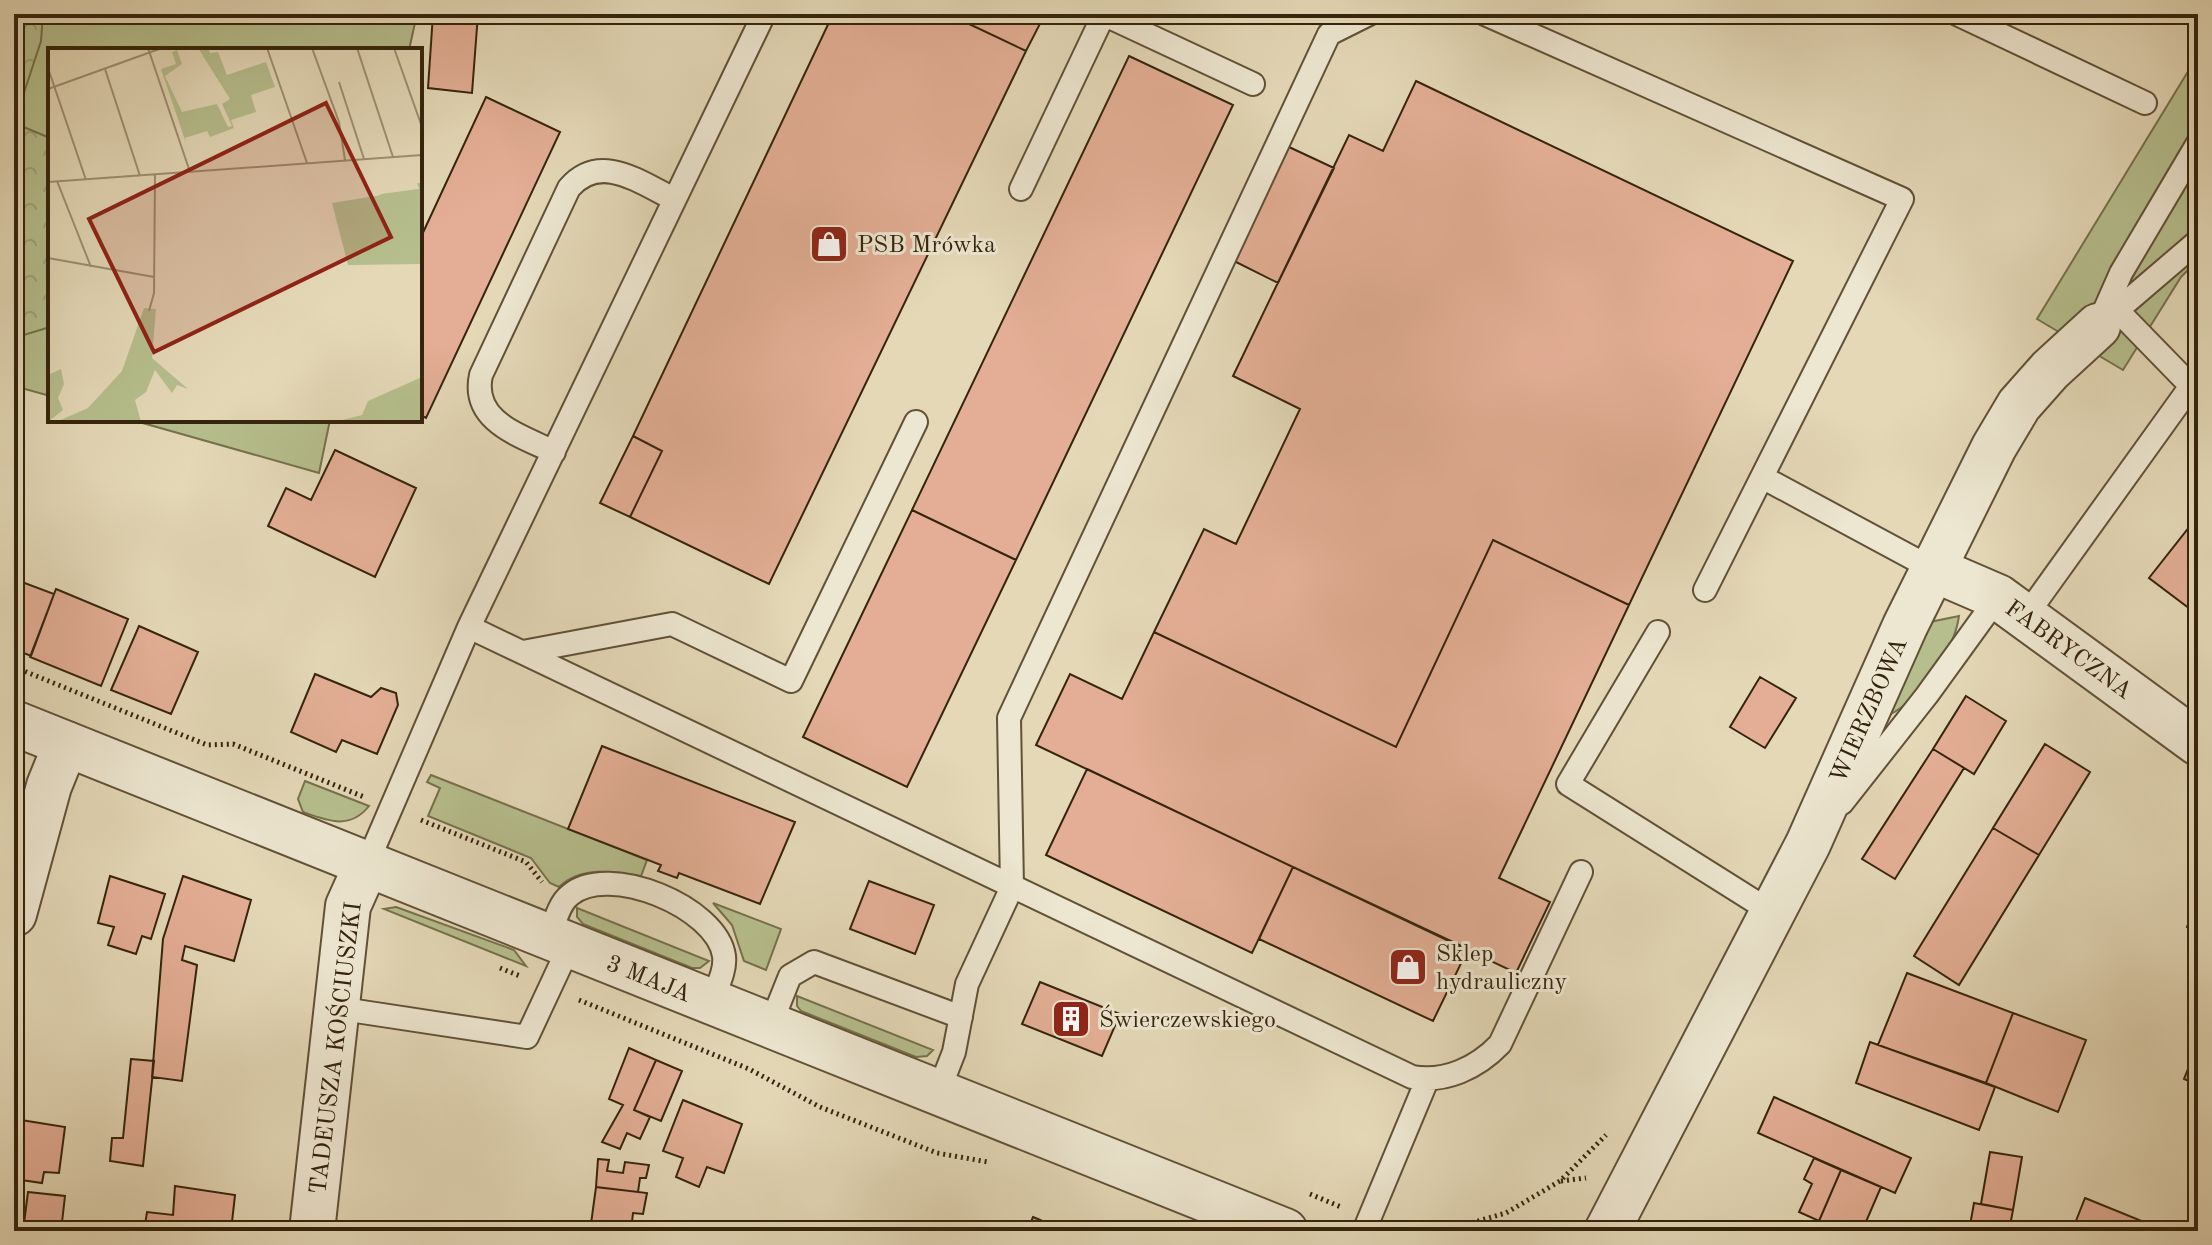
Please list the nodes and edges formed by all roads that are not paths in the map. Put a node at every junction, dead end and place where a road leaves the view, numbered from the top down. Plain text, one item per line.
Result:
1 (764, 14) edge
2 (1103, 14) edge
3 (1369, 14) edge
4 (1485, 14) edge
5 (1957, 14) edge
6 (1253, 84) dead end
7 (2145, 103) dead end
8 (2198, 143) edge
9 (1021, 189) dead end
10 (674, 199) junction
11 (2198, 241) edge
12 (2108, 319) junction
13 (2188, 406) edge
14 (916, 422) dead end
15 (554, 452) junction
16 (1762, 477) junction
17 (1933, 569) junction
18 (1705, 590) dead end
19 (2012, 607) junction
20 (469, 627) junction
21 (1658, 632) dead end
22 (523, 652) junction
23 (14, 723) edge
24 (1876, 735) junction
25 (2198, 743) edge
26 (66, 744) junction
27 (366, 866) junction
28 (1581, 872) dead end
29 (1012, 887) junction
30 (1773, 913) junction
31 (14, 914) edge
32 (559, 943) junction
33 (711, 1003) junction
34 (336, 1008) junction
35 (961, 1017) junction
36 (770, 1026) junction
37 (1427, 1080) junction
38 (938, 1093) junction
39 (1281, 1230) edge
40 (312, 1231) edge
41 (1364, 1231) edge
42 (1607, 1231) edge

1 - 10 lane
2 - 6 lane
2 - 9 lane
3 - 29 lane
4 - 16 lane
5 - 7 lane
8 - 12 lane
10 - 15 lane
10 - 15 lane
11 - 12 lane, WIERZBOWA
12 - 13 lane
12 - 17 street, WIERZBOWA
13 - 19 lane
14 - 22 lane
15 - 20 lane
16 - 17 lane
16 - 18 lane
17 - 19 street, FABRYCZNA
17 - 24 street, WIERZBOWA
19 - 24 lane
19 - 25 street, FABRYCZNA
20 - 22 lane
20 - 27 lane
21 - 30 lane
22 - 29 lane
23 - 26 street, 3 MAJA
24 - 30 street, WIERZBOWA
26 - 27 street, 3 MAJA
26 - 31 street
27 - 32 street, 3 MAJA
27 - 34 street, TADEUSZA KOŚCIUSZKI
28 - 37 lane
29 - 35 lane
29 - 37 lane
30 - 42 street, WIERZBOWA
32 - 33 street, 3 MAJA
32 - 33 lane
32 - 34 lane
33 - 36 street, 3 MAJA
34 - 40 street, TADEUSZA KOŚCIUSZKI
35 - 36 lane
35 - 38 lane
36 - 38 street, 3 MAJA
37 - 41 lane
38 - 39 street, 3 MAJA

